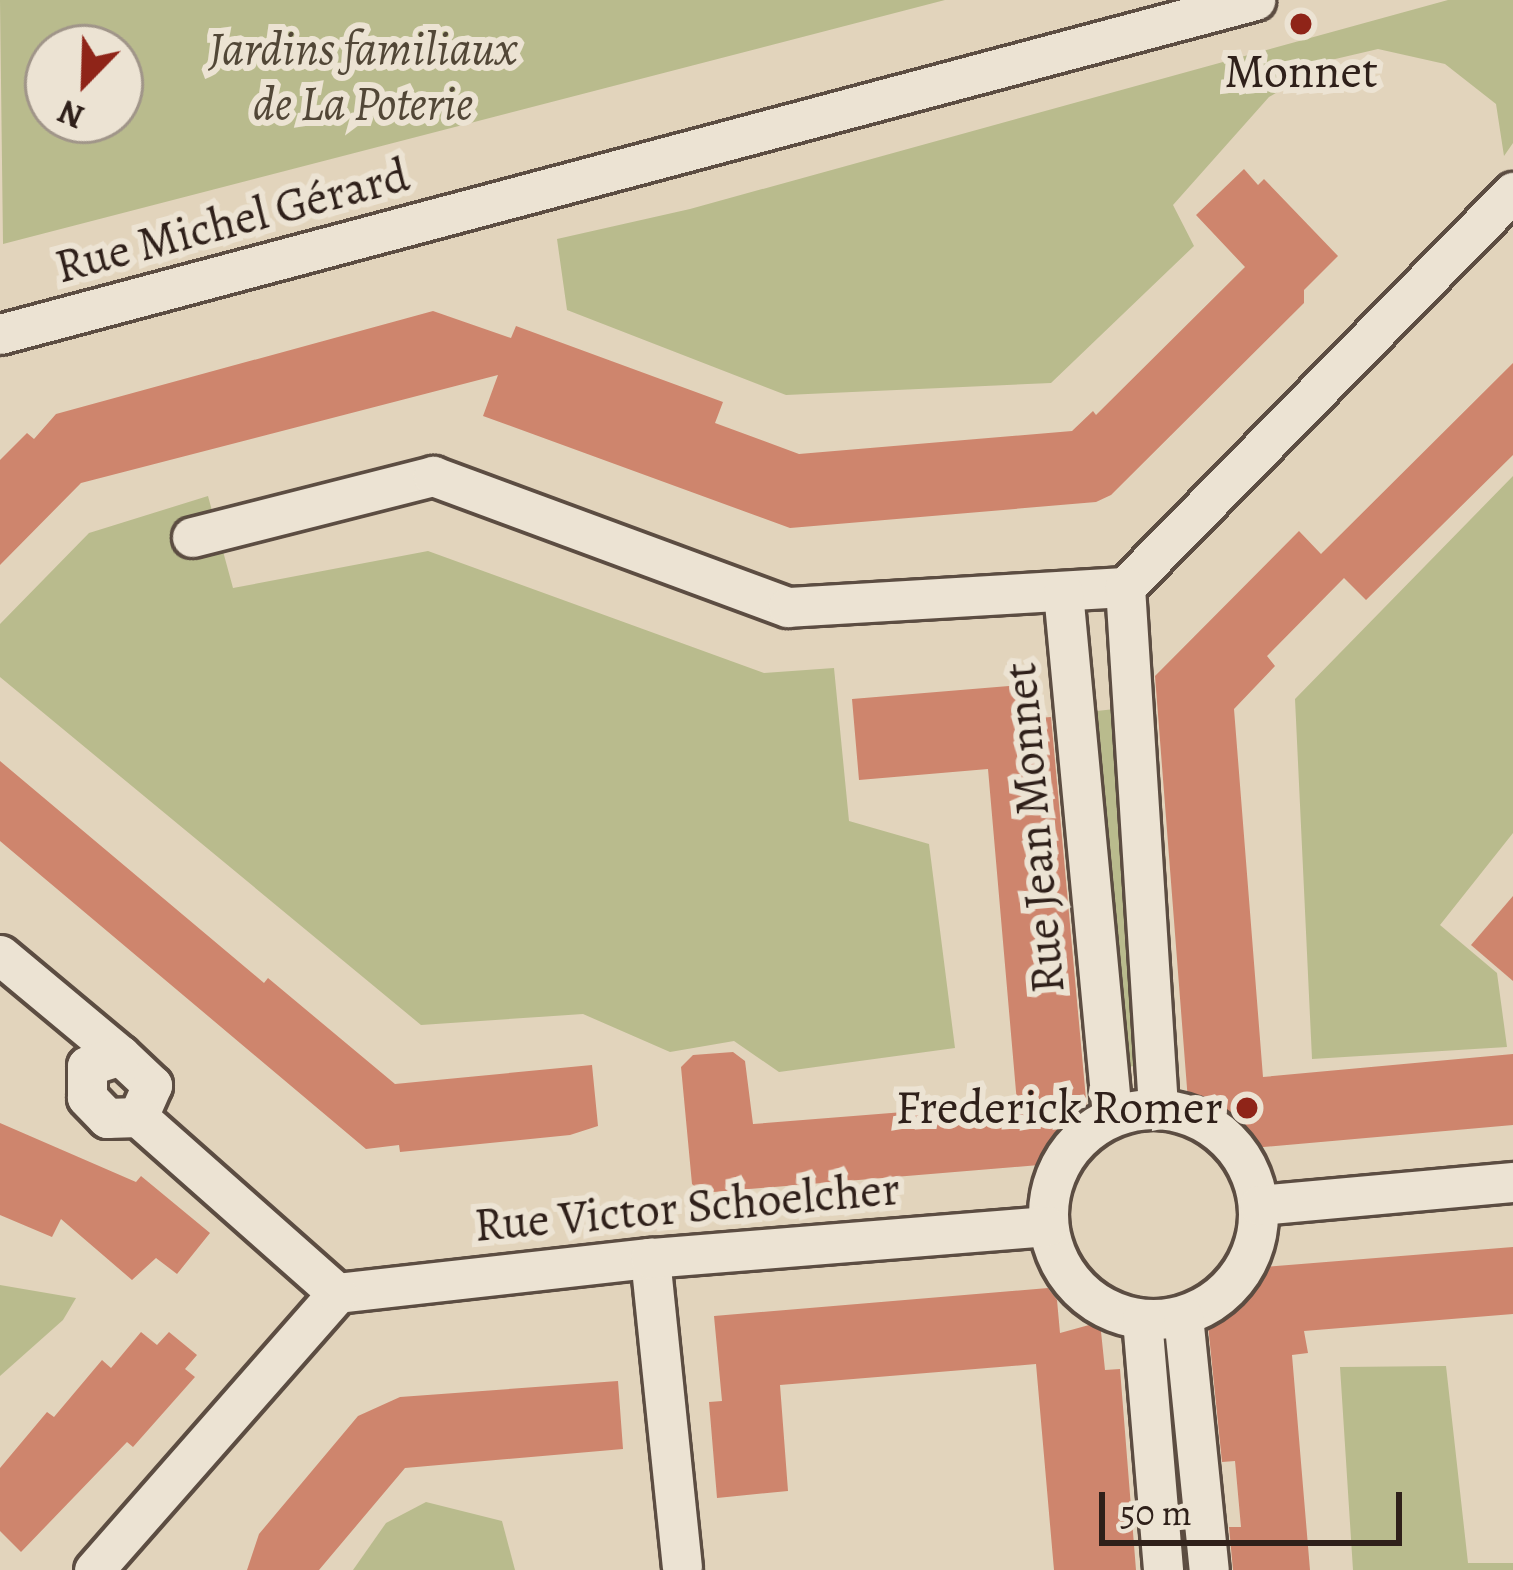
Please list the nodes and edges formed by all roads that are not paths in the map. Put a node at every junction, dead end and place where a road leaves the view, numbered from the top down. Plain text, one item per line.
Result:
1 (1255, 0) edge
2 (1513, 192) edge
3 (0, 334) edge
4 (192, 537) dead end
5 (1125, 587) junction
6 (1063, 592) junction
7 (0, 955) edge
8 (120, 1055) junction
9 (1158, 1107) junction
10 (1112, 1115) junction
11 (138, 1117) junction
12 (1513, 1182) edge
13 (1259, 1205) junction
14 (1047, 1226) junction
15 (650, 1258) junction
16 (337, 1293) junction
17 (1184, 1316) junction
18 (1142, 1319) junction
19 (682, 1566) dead end
20 (94, 1570) edge
21 (1163, 1570) edge
22 (1209, 1570) edge

1 - 3 street, Rue Michel Gérard
2 - 5 street
4 - 6 street
5 - 6 street, Rue Jean Monnet
5 - 9 street
6 - 10 street, Rue Jean Monnet
7 - 8 street
8 - 11 street
8 - 11 street
9 - 10 street
9 - 13 street
10 - 14 street
11 - 16 street
12 - 13 street
13 - 17 street
14 - 15 street, Rue Victor Schoelcher
14 - 18 street
15 - 16 street, Rue Victor Schoelcher
15 - 19 street
16 - 20 street
17 - 18 street
17 - 22 street
18 - 21 street

